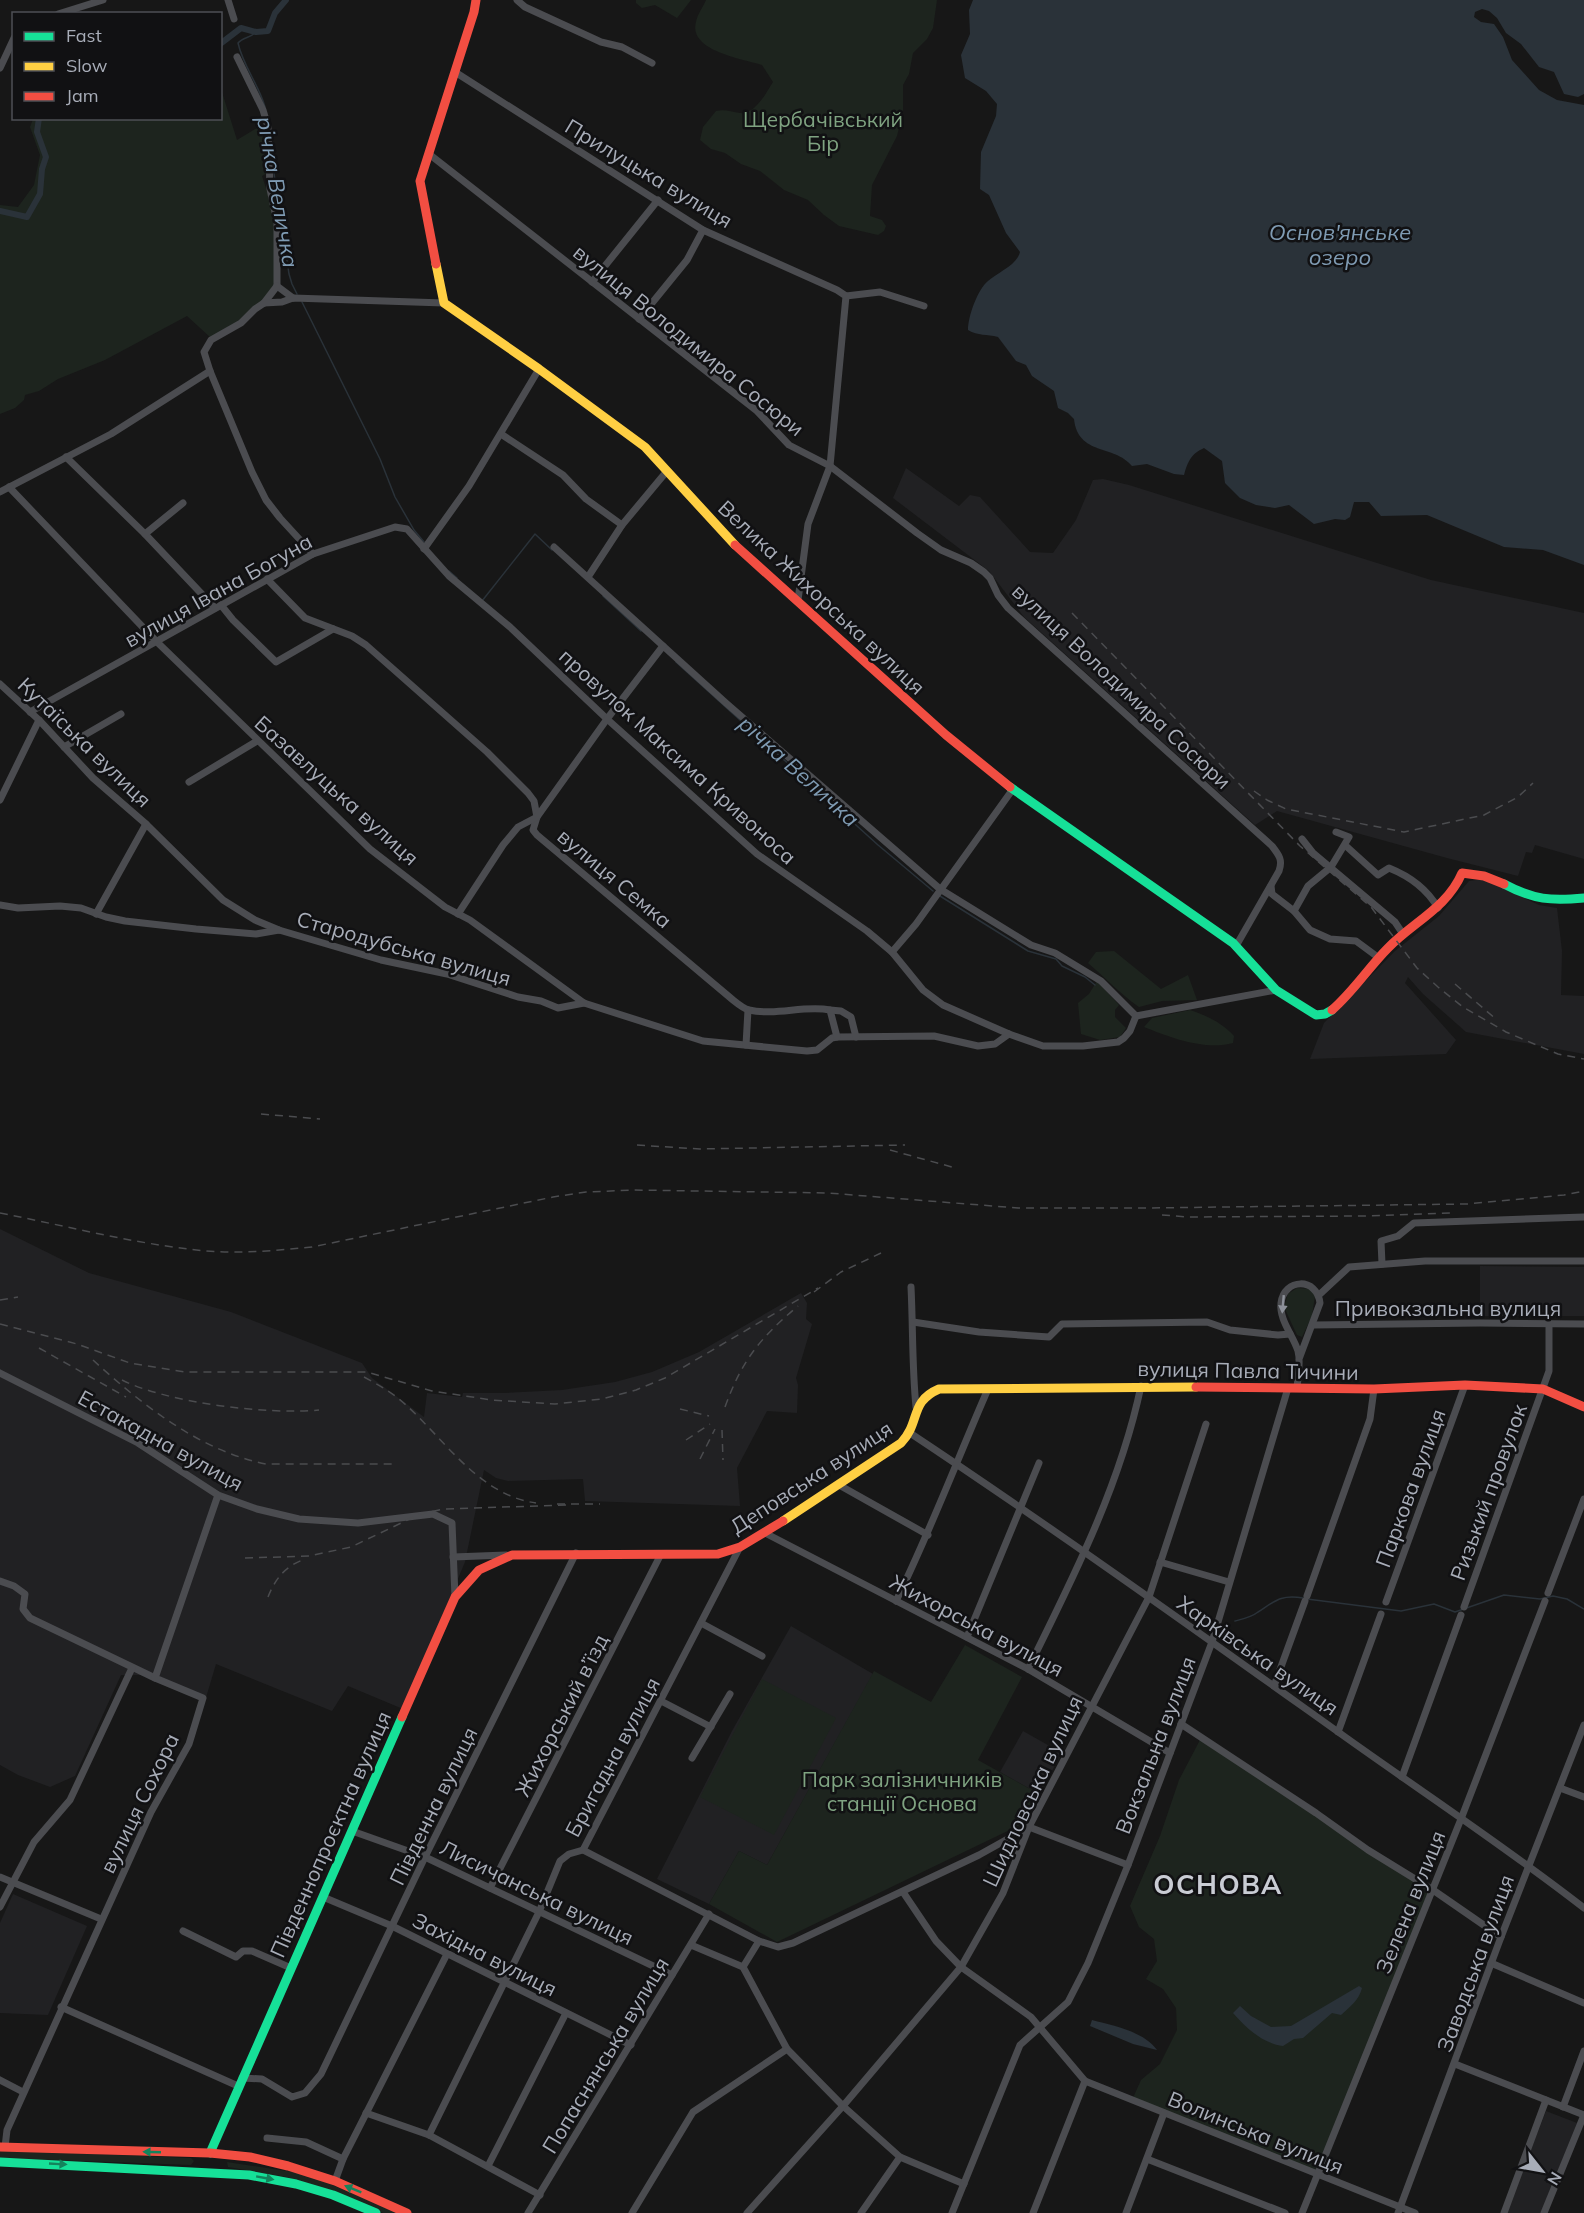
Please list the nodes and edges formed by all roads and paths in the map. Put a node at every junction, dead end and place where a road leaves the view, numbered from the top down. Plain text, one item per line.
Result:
1 (103, 0) edge
2 (228, 0) edge
3 (476, 0) edge
4 (517, 0) edge
5 (64, 12) edge
6 (234, 19) dead end
7 (12, 42) edge
8 (237, 57) dead end
9 (652, 63) dead end
10 (0, 68) edge
11 (454, 72) junction
12 (429, 154) junction
13 (658, 200) junction
14 (704, 230) junction
15 (592, 282) junction
16 (277, 286) junction
17 (846, 296) junction
18 (293, 298) junction
19 (264, 303) junction
20 (444, 303) junction
21 (924, 306) dead end
22 (639, 319) junction
23 (539, 369) junction
24 (210, 371) junction
25 (501, 434) junction
26 (66, 457) junction
27 (830, 466) junction
28 (667, 471) junction
29 (9, 487) junction
30 (0, 492) edge
31 (183, 504) dead end
32 (622, 525) junction
33 (145, 534) junction
34 (554, 547) dead end
35 (424, 549) junction
36 (313, 554) junction
37 (588, 577) junction
38 (267, 579) junction
39 (798, 600) junction
40 (218, 606) junction
41 (333, 629) junction
42 (157, 642) junction
43 (663, 646) junction
44 (0, 684) edge
45 (30, 712) junction
46 (121, 714) dead end
47 (607, 719) junction
48 (39, 720) junction
49 (257, 741) junction
50 (64, 747) junction
51 (189, 782) dead end
52 (1013, 789) junction
53 (0, 800) edge
54 (537, 817) junction
55 (146, 824) junction
56 (1336, 832) dead end
57 (1302, 838) dead end
58 (1346, 846) junction
59 (1331, 867) junction
60 (1271, 886) junction
61 (940, 890) junction
62 (1584, 898) edge
63 (0, 905) edge
64 (1438, 908) junction
65 (1294, 911) junction
66 (96, 914) junction
67 (458, 914) junction
68 (279, 930) junction
69 (1403, 934) junction
70 (1236, 946) junction
71 (892, 952) junction
72 (1379, 958) junction
73 (1276, 990) junction
74 (584, 1003) junction
75 (748, 1010) junction
76 (830, 1010) junction
77 (1136, 1016) junction
78 (1009, 1034) junction
79 (837, 1037) junction
80 (856, 1037) junction
81 (747, 1045) junction
82 (1584, 1217) edge
83 (1584, 1261) edge
84 (1382, 1264) junction
85 (911, 1287) dead end
86 (1319, 1295) junction
87 (913, 1322) junction
88 (1549, 1323) junction
89 (1584, 1324) edge
90 (1313, 1325) junction
91 (1290, 1334) junction
92 (1299, 1359) junction
93 (0, 1373) edge
94 (1465, 1385) junction
95 (1141, 1386) junction
96 (1292, 1388) junction
97 (988, 1389) junction
98 (1374, 1389) junction
99 (1543, 1389) junction
100 (916, 1407) junction
101 (1584, 1407) edge
102 (1206, 1424) dead end
103 (910, 1433) junction
104 (955, 1463) junction
105 (1040, 1464) dead end
106 (839, 1485) junction
107 (218, 1495) junction
108 (1584, 1499) edge
109 (1021, 1508) junction
110 (765, 1533) junction
111 (928, 1535) junction
112 (740, 1547) junction
113 (1086, 1552) junction
114 (576, 1553) junction
115 (512, 1555) junction
116 (660, 1556) junction
117 (453, 1557) junction
118 (1160, 1562) junction
119 (0, 1581) edge
120 (1230, 1582) junction
121 (1548, 1593) dead end
122 (454, 1597) junction
123 (1149, 1597) junction
124 (896, 1600) junction
125 (1545, 1601) dead end
126 (1386, 1602) dead end
127 (1464, 1607) dead end
128 (1382, 1614) dead end
129 (1461, 1615) dead end
130 (701, 1623) junction
131 (967, 1637) junction
132 (1212, 1642) junction
133 (762, 1656) dead end
134 (132, 1668) junction
135 (1028, 1669) junction
136 (155, 1678) junction
137 (1274, 1686) junction
138 (729, 1694) dead end
139 (661, 1701) junction
140 (1091, 1706) junction
141 (1181, 1724) junction
142 (1584, 1725) edge
143 (711, 1727) junction
144 (1338, 1732) junction
145 (1170, 1753) junction
146 (692, 1758) dead end
147 (1402, 1777) junction
148 (1560, 1788) junction
149 (1584, 1797) edge
150 (1461, 1819) junction
151 (1029, 1827) junction
152 (352, 1831) junction
153 (583, 1850) junction
154 (425, 1857) junction
155 (1128, 1865) junction
156 (1528, 1865) junction
157 (0, 1876) edge
158 (12, 1882) junction
159 (490, 1888) junction
160 (1433, 1890) junction
161 (903, 1892) junction
162 (323, 1897) junction
163 (0, 1908) edge
164 (1584, 1908) edge
165 (539, 1911) junction
166 (710, 1914) junction
167 (101, 1919) junction
168 (392, 1926) junction
169 (183, 1931) dead end
170 (1501, 1937) junction
171 (759, 1941) junction
172 (691, 1945) junction
173 (447, 1954) junction
174 (1491, 1963) junction
175 (743, 1967) junction
176 (961, 1967) junction
177 (291, 1968) junction
178 (672, 1975) junction
179 (504, 1983) junction
180 (1584, 2003) edge
181 (61, 2007) junction
182 (566, 2013) junction
183 (1040, 2029) junction
184 (631, 2045) junction
185 (787, 2049) junction
186 (1584, 2051) edge
187 (1455, 2064) junction
188 (0, 2080) edge
189 (1085, 2081) junction
190 (240, 2082) junction
191 (23, 2092) junction
192 (1546, 2100) junction
193 (843, 2106) junction
194 (1563, 2107) junction
195 (366, 2113) junction
196 (1164, 2113) junction
197 (1584, 2115) edge
198 (429, 2136) junction
199 (267, 2138) dead end
200 (3, 2147) edge
201 (210, 2153) junction
202 (900, 2157) junction
203 (343, 2159) junction
204 (1147, 2159) junction
205 (0, 2162) edge
206 (488, 2166) junction
207 (207, 2171) junction
208 (1317, 2174) junction
209 (335, 2181) junction
210 (964, 2184) junction
211 (540, 2194) junction
212 (1399, 2211) edge
213 (376, 2213) edge
214 (407, 2213) edge
215 (528, 2213) edge
216 (632, 2213) edge
217 (747, 2213) edge
218 (861, 2213) edge
219 (952, 2213) edge
220 (1032, 2213) edge
221 (1126, 2213) edge
222 (1285, 2213) edge
223 (1302, 2213) edge
224 (1415, 2213) edge
225 (1504, 2213) edge
226 (1544, 2213) edge

1 - 5 street
2 - 6 street
3 - 11 main road
4 - 9 street
7 - 10 street
8 - 16 street
11 - 12 main road
11 - 13 street, Прилуцька вулиця
12 - 15 street, вулиця Володимира Сосюри
12 - 20 main road
13 - 14 street, Прилуцька вулиця
13 - 15 street
14 - 17 street, Прилуцька вулиця
14 - 22 street
15 - 22 street, вулиця Володимира Сосюри
16 - 18 street
16 - 19 street
17 - 21 street
17 - 27 street
18 - 19 street
18 - 20 street
19 - 24 street
20 - 23 main road, Велика Жихорська вулиця
22 - 27 street, вулиця Володимира Сосюри
23 - 25 street
23 - 28 main road, Велика Жихорська вулиця
24 - 26 street
24 - 36 street
25 - 32 street
25 - 35 street
26 - 29 street
26 - 33 street
27 - 39 street
27 - 60 street, вулиця Володимира Сосюри
28 - 32 street
28 - 39 main road, Велика Жихорська вулиця
29 - 30 street
29 - 42 street, Базавлуцька вулиця
31 - 33 street
32 - 37 street
33 - 40 street
34 - 37 street
35 - 36 street, вулиця Івана Богуна
35 - 47 street, провулок Максима Кривоноса
36 - 38 street, вулиця Івана Богуна
37 - 43 street
38 - 40 street, вулиця Івана Богуна
38 - 41 street, вулиця Семка
39 - 52 main road, Велика Жихорська вулиця
40 - 41 street
40 - 42 street, вулиця Івана Богуна
41 - 54 street, вулиця Семка
42 - 45 street, вулиця Івана Богуна
42 - 49 street, Базавлуцька вулиця
43 - 47 street
43 - 61 street
44 - 45 street, Кутаїська вулиця
45 - 48 street, Кутаїська вулиця
46 - 50 street
47 - 54 street
47 - 71 street, провулок Максима Кривоноса
48 - 50 street, Кутаїська вулиця
48 - 53 street
49 - 51 street
49 - 67 street, Базавлуцька вулиця
50 - 55 street, Кутаїська вулиця
52 - 61 street
52 - 70 main road, Велика Жихорська вулиця
54 - 67 street
54 - 75 street, вулиця Семка
55 - 66 street, Кутаїська вулиця
55 - 68 street, Кутаїська вулиця
56 - 58 street
57 - 59 street
58 - 59 street
58 - 64 street
59 - 65 street
59 - 69 street
60 - 65 street
60 - 70 street
61 - 71 street
61 - 77 street
62 - 64 main road, Велика Жихорська вулиця
63 - 66 street, Стародубська вулиця
64 - 69 main road, Велика Жихорська вулиця
65 - 72 street
66 - 68 street, Стародубська вулиця
67 - 74 street, Базавлуцька вулиця
68 - 74 street, Стародубська вулиця
69 - 72 main road, Велика Жихорська вулиця
70 - 73 main road, Велика Жихорська вулиця
71 - 78 street, провулок Максима Кривоноса
72 - 73 main road, Велика Жихорська вулиця
73 - 77 street
74 - 81 street, Базавлуцька вулиця
75 - 76 street
75 - 81 street
76 - 79 street
76 - 80 street
77 - 78 street, провулок Максима Кривоноса
78 - 80 street
79 - 80 street
79 - 81 street, Базавлуцька вулиця
82 - 84 street
83 - 84 street
84 - 86 street
85 - 87 street, Деповська вулиця
86 - 90 street, Привокзальна вулиця
86 -> 91 street, Привокзальна вулиця
87 - 91 street
87 - 100 street, Деповська вулиця
88 - 89 street, Привокзальна вулиця
88 - 90 street, Привокзальна вулиця
88 - 99 street, Ризький провулок
90 - 92 street, Привокзальна вулиця
91 - 92 street, Привокзальна вулиця
92 - 96 street, Привокзальна вулиця
93 - 107 street, Естакадна вулиця
94 - 98 main road, вулиця Павла Тичини
94 - 99 main road, вулиця Павла Тичини
94 - 126 street, Паркова вулиця
95 - 96 main road, вулиця Павла Тичини
95 - 97 main road, вулиця Павла Тичини
95 - 113 street
96 - 98 main road, вулиця Павла Тичини
96 - 120 street, Вокзальна вулиця
97 - 100 main road, вулиця Павла Тичини
97 - 104 street
98 - 137 street
99 - 101 main road, вулиця Павла Тичини
99 - 127 street, Ризький провулок
100 - 103 main road, Деповська вулиця
102 - 118 street, Шидловська вулиця
103 - 104 street, Харківська вулиця
103 - 106 main road, Деповська вулиця
104 - 109 street, Харківська вулиця
104 - 111 street
105 - 109 street
106 - 110 main road, Деповська вулиця
106 - 111 street
107 - 117 street, Естакадна вулиця
107 - 136 street
108 - 121 street
109 - 113 street, Харківська вулиця
109 - 131 street
110 - 112 main road, Деповська вулиця
110 - 124 street, Жихорська вулиця
111 - 124 street
112 - 116 main road, Деповська вулиця
112 - 130 street, Бригадна вулиця
113 - 123 street, Харківська вулиця
113 - 135 street
114 - 115 main road, Деповська вулиця
114 - 116 main road, Деповська вулиця
114 - 154 street, Південна вулиця
115 - 117 street
115 - 122 main road, Південнопроєктна вулиця
116 - 159 street, Жихорський в’їзд
117 - 122 street, Естакадна вулиця
118 - 120 street
118 - 123 street, Шидловська вулиця
119 - 134 street
120 - 132 street, Вокзальна вулиця
122 - 152 main road, Південнопроєктна вулиця
123 - 132 street, Харківська вулиця
123 - 140 street, Шидловська вулиця
124 - 131 street, Жихорська вулиця
125 - 150 street, Зелена вулиця
128 - 144 street
129 - 147 street
130 - 133 street
130 - 139 street, Бригадна вулиця
131 - 135 street, Жихорська вулиця
132 - 137 street, Харківська вулиця
132 - 141 street, Вокзальна вулиця
134 - 136 street
134 - 158 street
135 - 140 street, Жихорська вулиця
136 - 167 street, вулиця Сохора
137 - 144 street, Харківська вулиця
138 - 143 street
139 - 143 street
139 - 153 street, Бригадна вулиця
140 - 145 street, Жихорська вулиця
140 - 151 street, Шидловська вулиця
141 - 145 street, Вокзальна вулиця
141 - 160 street
142 - 148 street, Заводська вулиця
143 - 146 street
144 - 147 street, Харківська вулиця
145 - 155 street, Вокзальна вулиця
147 - 150 street, Харківська вулиця
148 - 149 street
148 - 156 street, Заводська вулиця
150 - 156 street, Харківська вулиця
150 - 160 street, Зелена вулиця
151 - 155 street
151 - 161 street
151 - 176 street, Шидловська вулиця
152 - 154 street, Лисичанська вулиця
152 - 162 main road, Південнопроєктна вулиця
153 - 165 street, Бригадна вулиця
153 - 166 street
154 - 159 street, Лисичанська вулиця
154 - 168 street, Південна вулиця
155 - 183 street, Вокзальна вулиця
156 - 164 street, Харківська вулиця
156 - 170 street, Заводська вулиця
157 - 158 street
158 - 163 street
158 - 167 street
159 - 165 street, Лисичанська вулиця
160 - 170 street
160 - 208 street, Зелена вулиця
161 - 171 street
161 - 176 street
162 - 168 street, Західна вулиця
162 - 177 main road, Південнопроєктна вулиця
165 - 178 street, Лисичанська вулиця
165 - 179 street, Бригадна вулиця
166 - 171 street
166 - 172 street, Попаснянська вулиця
167 - 181 street, вулиця Сохора
168 - 173 street, Західна вулиця
168 - 190 street, Південна вулиця
169 - 177 street
170 - 174 street, Заводська вулиця
171 - 175 street
172 - 175 street
172 - 178 street, Попаснянська вулиця
173 - 179 street, Західна вулиця
173 - 195 street
174 - 180 street
174 - 187 street, Заводська вулиця
175 - 185 street
176 - 183 street
176 - 193 street, Шидловська вулиця
177 - 190 main road, Південнопроєктна вулиця
178 - 184 street, Попаснянська вулиця
179 - 182 street, Західна вулиця
179 - 198 street, Бригадна вулиця
181 - 190 street, Південна вулиця
181 - 191 street, вулиця Сохора
182 - 184 street, Західна вулиця
182 - 206 street
183 - 189 street
183 - 210 street, Вокзальна вулиця
184 - 211 street, Попаснянська вулиця
185 - 193 street
185 - 216 street
186 - 194 street
187 - 192 street
187 - 212 street, Заводська вулиця
188 - 191 street
189 - 196 street, Волинська вулиця
189 - 220 street
190 - 201 main road, Південнопроєктна вулиця
191 - 200 street, вулиця Сохора
192 - 194 street
192 - 225 street
193 - 202 street
193 - 217 street, Шидловська вулиця
194 - 197 street
195 - 198 street
195 - 203 street
196 - 204 street
196 - 208 street, Волинська вулиця
197 - 226 street
198 - 206 street
199 - 203 street
201 -> 200 main road
201 - 207 main road, Південнопроєктна вулиця
201 - 209 main road
202 - 210 street
202 - 218 street
203 - 209 street
204 - 221 street
204 - 222 street
205 -> 207 main road
206 - 211 street
207 -> 213 main road
208 - 212 street, Волинська вулиця
208 - 223 street, Зелена вулиця
214 -> 209 main road
210 - 219 street, Вокзальна вулиця
211 - 215 street, Попаснянська вулиця
212 - 224 street, Волинська вулиця

